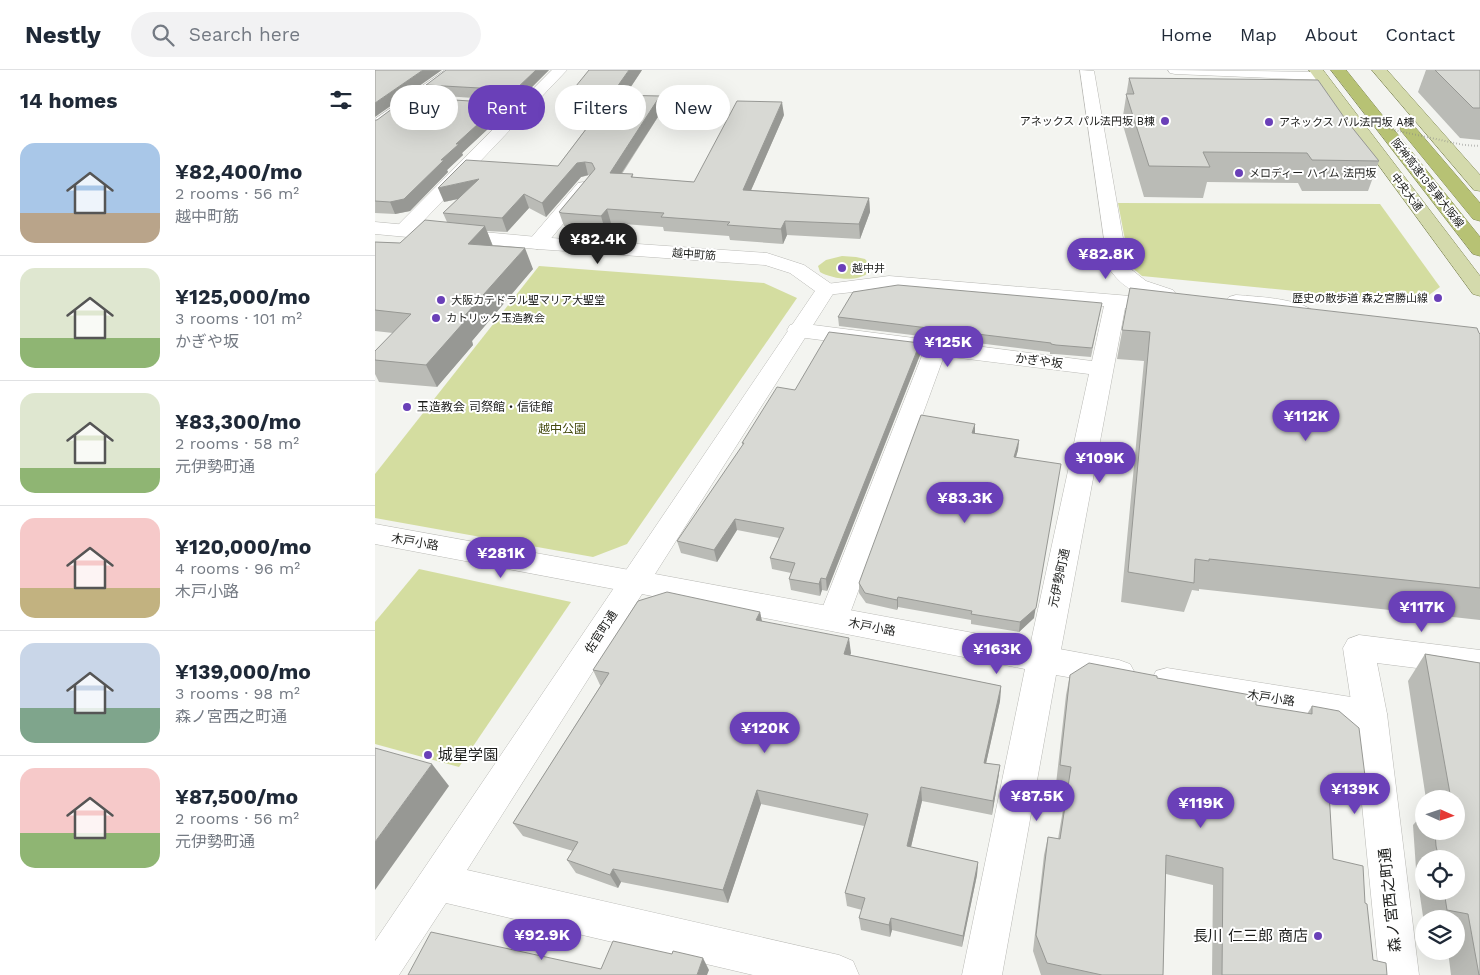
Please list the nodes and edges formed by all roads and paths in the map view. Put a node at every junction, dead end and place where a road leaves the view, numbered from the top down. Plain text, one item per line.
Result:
1 (454, 70) edge
2 (560, 70) edge
3 (1077, 70) edge
4 (1087, 70) edge
5 (1175, 70) edge
6 (1338, 70) edge
7 (1379, 70) edge
8 (1318, 73) edge
9 (433, 85) edge
10 (545, 85) edge
11 (390, 116) edge
12 (1343, 119) edge
13 (1401, 121) dead end
14 (375, 126) edge
15 (502, 130) edge
16 (1480, 146) edge
17 (588, 182) edge
18 (1480, 186) edge
19 (1480, 215) edge
20 (375, 228) edge
21 (404, 230) junction
22 (537, 243) junction
23 (1480, 250) edge
24 (826, 289) junction
25 (1480, 290) edge
26 (1116, 300) junction
27 (1222, 305) edge
28 (1320, 319) edge
29 (799, 330) junction
30 (936, 348) junction
31 (1102, 369) junction
32 (375, 534) edge
33 (635, 582) junction
34 (833, 619) junction
35 (1043, 660) junction
36 (1480, 663) edge
37 (1370, 714) junction
38 (438, 882) junction
39 (376, 975) edge
40 (839, 975) edge
41 (982, 975) edge
42 (1399, 975) edge

1 - 9 street
2 - 10 street
3 - 4 street
4 - 26 street
5 - 8 street
6 - 23 highway, 阪神高速13号東大阪線
7 - 18 main road
8 - 25 main road, 中央大通
11 - 14 street
12 - 16 path, bridge
13 - 19 highway, 阪神高速13号東大阪線
15 - 21 street
17 - 22 street
20 - 21 street, 越中町筋
21 - 22 street, 越中町筋
22 - 24 street, 越中町筋
24 - 26 street
24 - 29 street, 佐官町通
26 - 31 street, 元伊勢町通
27 - 28 street
29 - 30 street, かぎや坂
29 - 33 street, 佐官町通
30 - 31 street, かぎや坂
30 - 34 street
31 - 35 street, 元伊勢町通
32 - 33 street, 木戸小路
33 - 34 street, 木戸小路
33 - 38 street, 佐官町通
34 - 35 street, 木戸小路
35 - 37 street, 木戸小路
35 - 41 street, 元伊勢町通
36 - 37 street, 森ノ宮西之町通
37 - 42 street, 森ノ宮西之町通
38 - 39 street, 佐官町通
38 - 40 street

